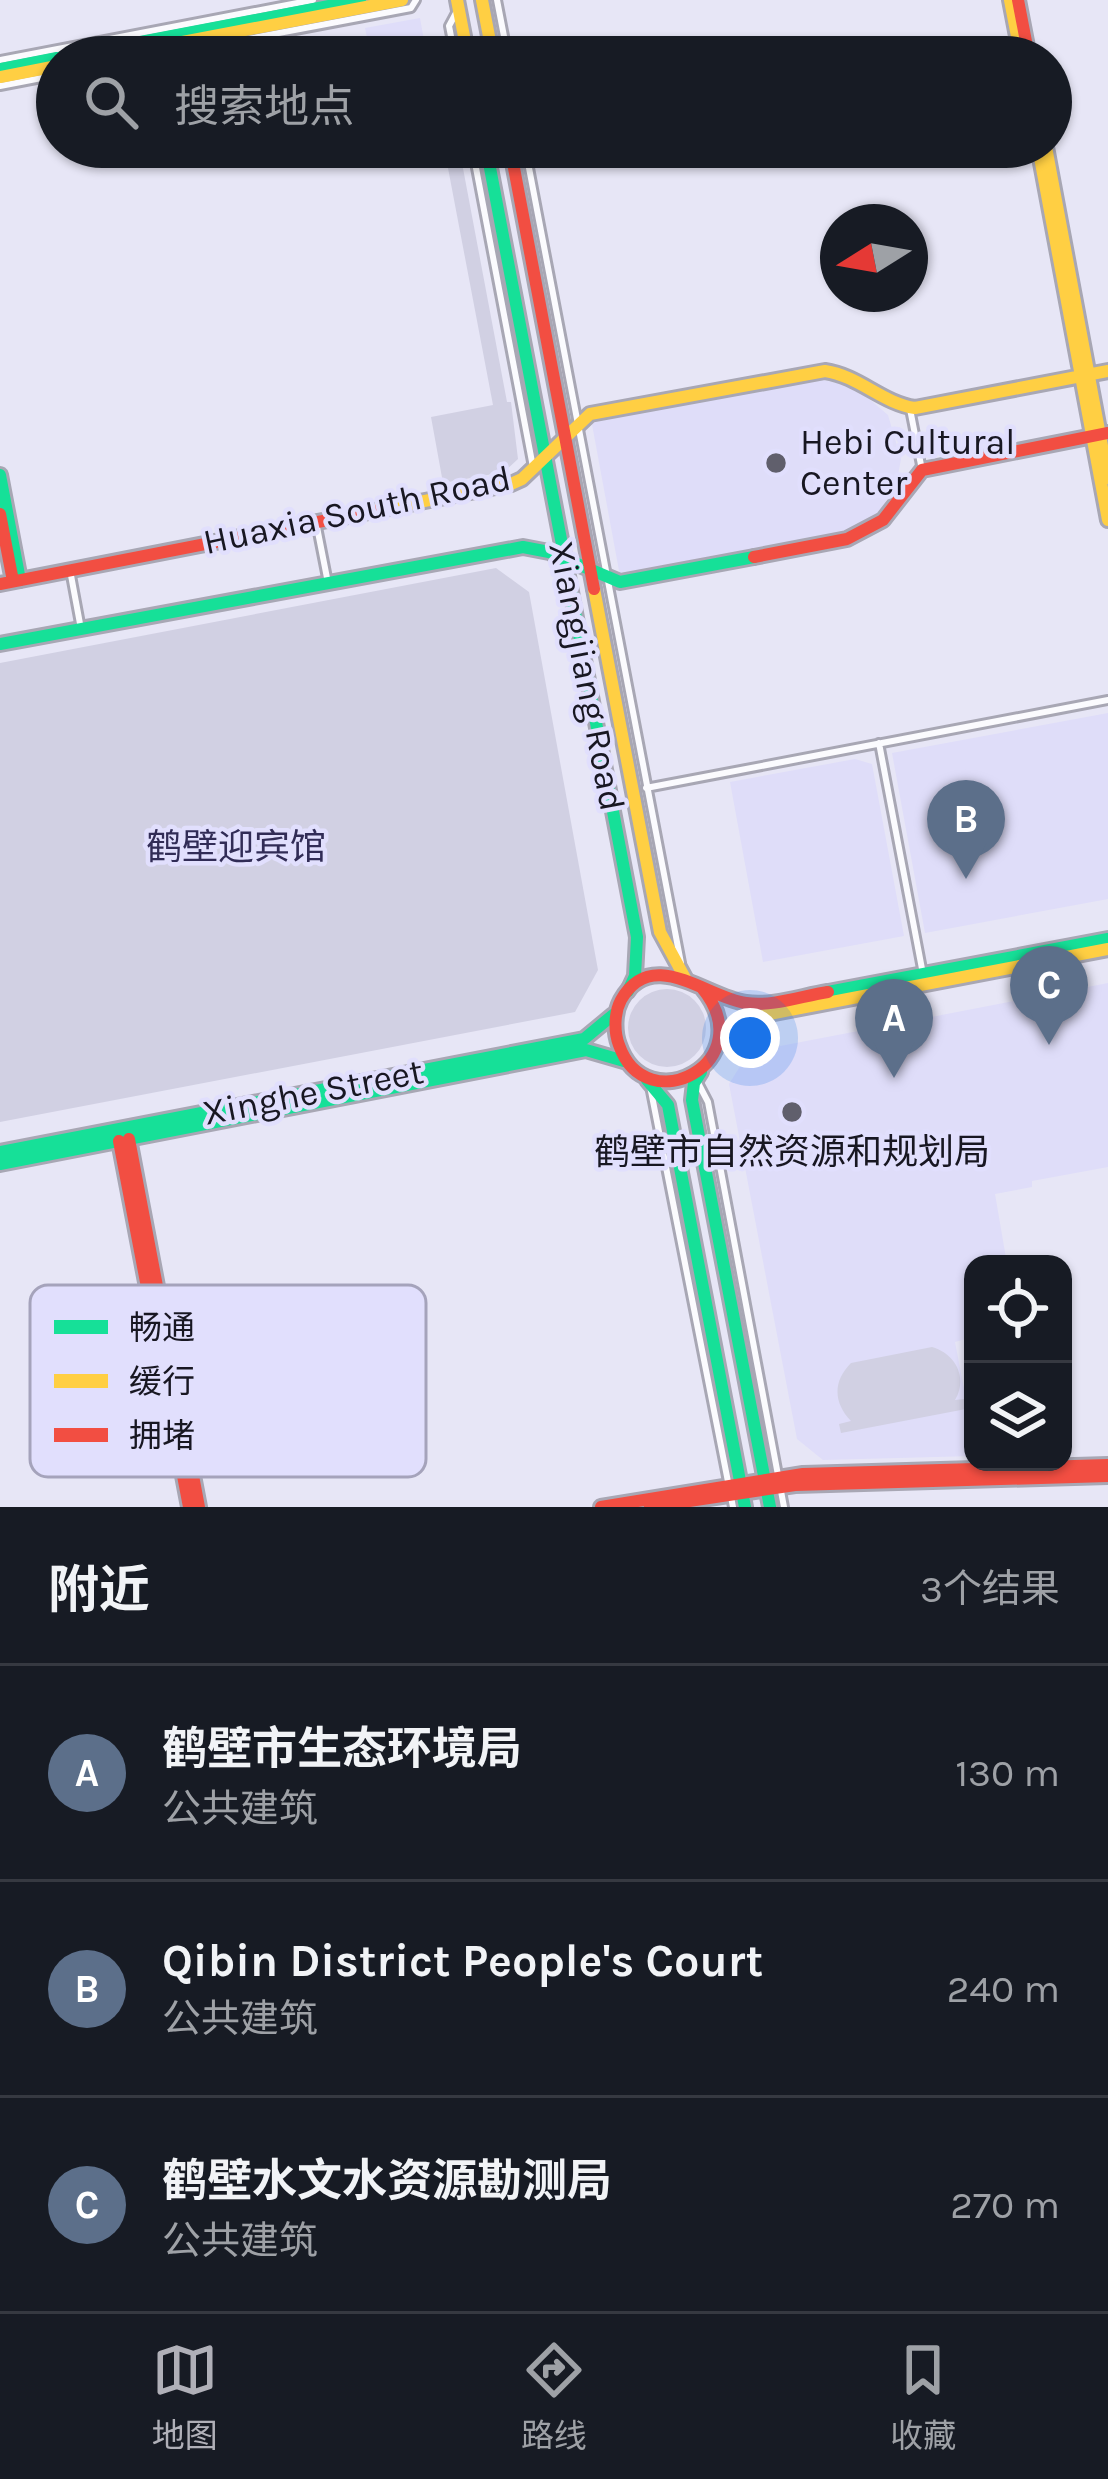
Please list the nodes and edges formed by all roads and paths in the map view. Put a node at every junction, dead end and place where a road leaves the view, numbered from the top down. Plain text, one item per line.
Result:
1 (313, 0) edge
2 (360, 0) edge
3 (402, 0) edge
4 (416, 0) edge
5 (482, 0) edge
6 (496, 0) edge
7 (1014, 0) edge
8 (458, 4) edge
9 (147, 36) edge
10 (179, 36) edge
11 (214, 36) edge
12 (264, 36) edge
13 (451, 36) edge
14 (464, 36) edge
15 (489, 36) edge
16 (504, 36) edge
17 (1021, 36) edge
18 (36, 60) edge
19 (36, 63) edge
20 (0, 68) edge
21 (36, 79) edge
22 (0, 86) edge
23 (476, 168) edge
24 (490, 168) edge
25 (514, 168) edge
26 (529, 168) edge
27 (1046, 168) edge
28 (1108, 370) edge
29 (1085, 375) junction
30 (910, 408) junction
31 (578, 422) junction
32 (1100, 434) edge
33 (565, 435) junction
34 (545, 455) junction
35 (533, 467) junction
36 (922, 470) junction
37 (0, 475) edge
38 (1108, 478) edge
39 (0, 514) edge
40 (1108, 520) edge
41 (316, 522) junction
42 (565, 560) junction
43 (70, 570) junction
44 (591, 572) junction
45 (607, 579) junction
46 (11, 581) edge
47 (328, 583) junction
48 (82, 629) junction
49 (0, 644) edge
50 (1108, 700) edge
51 (879, 743) junction
52 (646, 788) junction
53 (1108, 939) edge
54 (1108, 949) edge
55 (923, 974) junction
56 (685, 978) junction
57 (702, 988) junction
58 (628, 991) junction
59 (616, 1011) junction
60 (717, 1048) junction
61 (625, 1061) junction
62 (700, 1073) junction
63 (646, 1080) junction
64 (124, 1140) junction
65 (0, 1152) edge
66 (0, 1164) edge
67 (150, 1285) edge
68 (154, 1285) edge
69 (1108, 1465) edge
70 (1108, 1476) edge
71 (184, 1477) edge
72 (193, 1477) edge
73 (772, 1483) junction
74 (737, 1495) edge
75 (189, 1507) edge
76 (199, 1507) edge
77 (601, 1507) edge
78 (650, 1507) edge
79 (770, 1507) edge
80 (784, 1507) edge

1 - 9 street
2 - 10 main road
3 - 11 main road
4 - 12 street
5 - 15 main road
6 - 16 street
7 - 17 main road
8 - 13 street
8 - 14 main road
18 - 20 street
19 - 20 main road
21 - 22 street
23 - 35 street
24 - 34 main road, Xiangjiang Road
25 - 33 main road, Xiangjiang Road
26 - 31 street
27 - 29 main road
28 - 29 main road
29 - 30 main road
29 - 32 main road
30 - 31 main road, Huaxia South Road
30 - 36 street
31 - 33 main road, Huaxia South Road
31 - 45 street
32 - 36 main road
32 - 38 main road
32 - 40 main road
33 - 34 main road, Huaxia South Road
33 - 44 main road, Xiangjiang Road
34 - 35 main road, Huaxia South Road
34 - 42 main road, Xiangjiang Road
35 - 41 main road, Huaxia South Road
36 - 45 main road, Huaxia South Road
37 - 46 main road
39 - 46 main road
41 - 43 main road, Huaxia South Road
41 - 47 street
42 - 44 main road, Huaxia South Road
42 - 47 main road, Huaxia South Road
42 - 58 main road, Xiangjiang Road
43 - 46 main road, Huaxia South Road
43 - 48 street
44 - 45 main road, Huaxia South Road
44 - 56 main road, Xiangjiang Road
45 - 52 street
47 - 48 main road, Huaxia South Road
48 - 49 main road, Huaxia South Road
50 - 51 street
51 - 52 street
51 - 55 street
52 - 56 street
53 - 55 main road
54 - 60 main road
55 - 57 main road
56 - 57 main road
56 - 58 main road
57 - 60 main road
58 - 59 main road
59 - 61 main road
59 - 65 main road, Xinghe Street
60 - 62 main road
61 - 63 main road
61 - 64 main road, Xinghe Street
62 - 63 main road
62 - 73 main road
63 - 74 main road
64 - 66 main road, Xinghe Street
64 - 67 main road
64 - 68 main road
69 - 73 main road
70 - 73 main road
71 - 75 main road
72 - 76 main road
73 - 74 main road
73 - 79 main road
73 - 80 street
74 - 77 main road
74 - 78 main road

